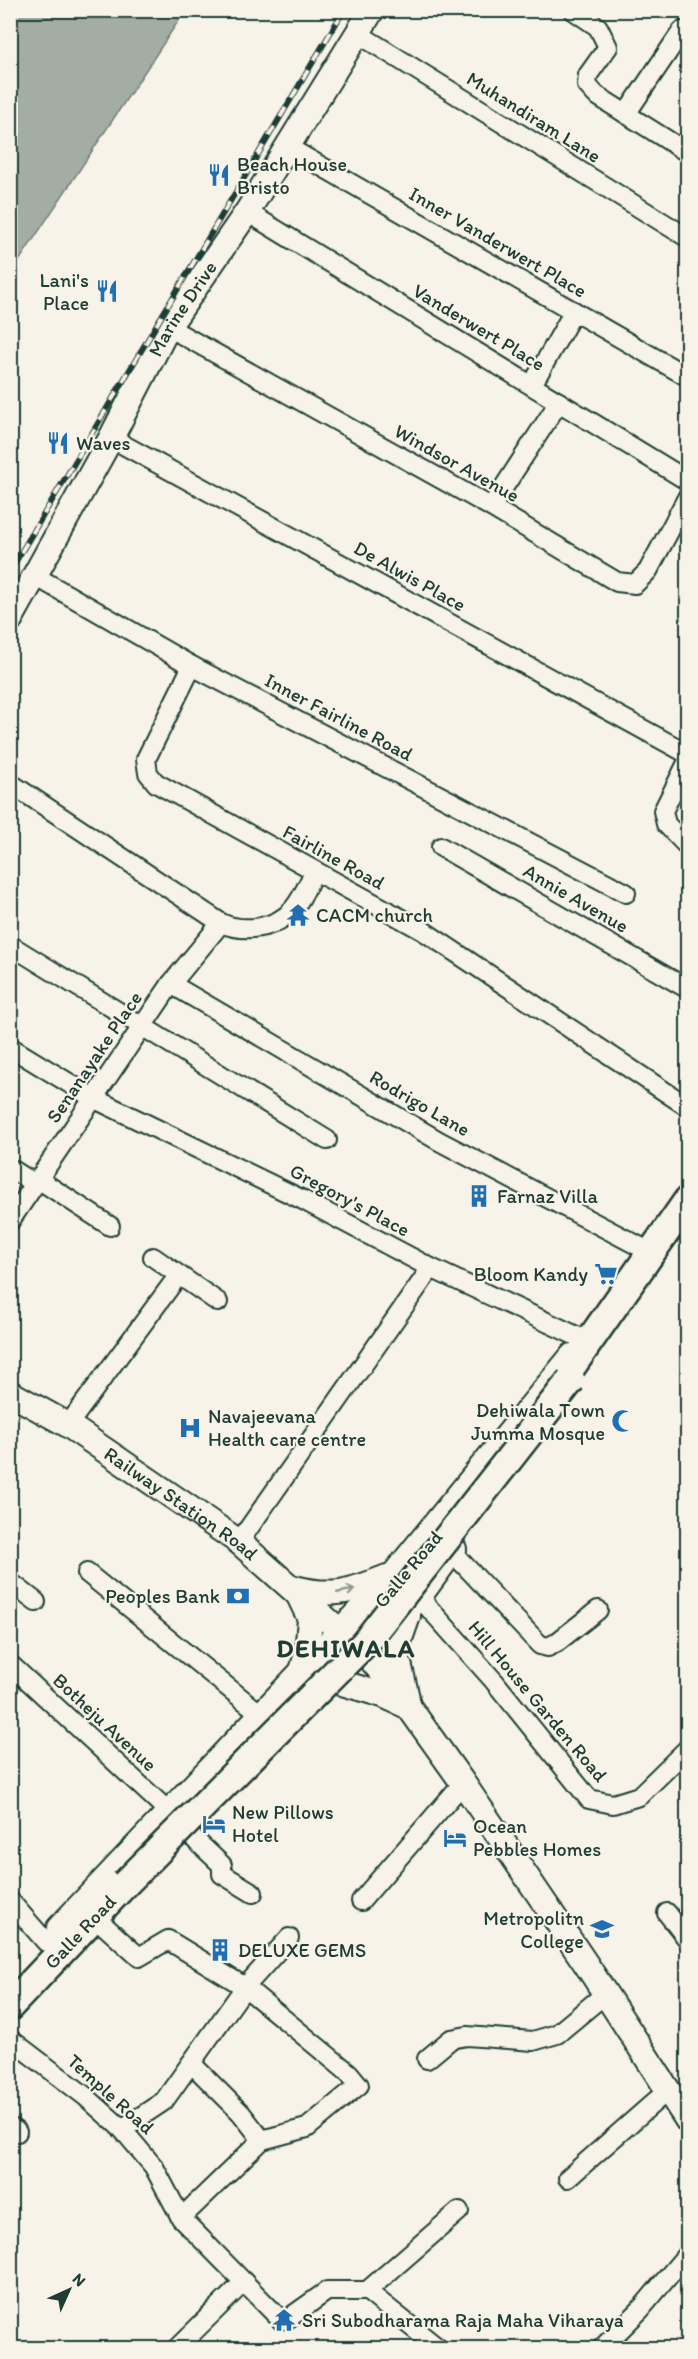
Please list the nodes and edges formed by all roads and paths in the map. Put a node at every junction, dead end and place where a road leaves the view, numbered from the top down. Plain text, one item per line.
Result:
1 (372, 10) edge
2 (573, 10) edge
3 (682, 31) dead end
4 (357, 33) junction
5 (626, 114) junction
6 (286, 146) junction
7 (687, 153) edge
8 (247, 212) junction
9 (687, 238) edge
10 (574, 311) junction
11 (168, 327) junction
12 (687, 377) edge
13 (532, 385) junction
14 (559, 402) junction
15 (111, 438) junction
16 (687, 481) edge
17 (687, 496) edge
18 (491, 507) junction
19 (35, 576) junction
20 (10, 620) edge
21 (192, 666) junction
22 (687, 754) edge
23 (687, 761) edge
24 (10, 783) edge
25 (441, 847) dead end
26 (687, 847) edge
27 (315, 872) junction
28 (626, 893) dead end
29 (221, 923) junction
30 (10, 945) edge
31 (171, 984) junction
32 (687, 988) edge
33 (142, 1026) junction
34 (10, 1047) edge
35 (95, 1099) junction
36 (687, 1107) edge
37 (327, 1140) dead end
38 (10, 1168) edge
39 (36, 1182) junction
40 (687, 1200) edge
41 (10, 1221) edge
42 (110, 1226) dead end
43 (687, 1230) edge
44 (652, 1253) junction
45 (153, 1257) dead end
46 (431, 1268) junction
47 (178, 1276) junction
48 (218, 1302) dead end
49 (596, 1336) junction
50 (11, 1395) edge
51 (68, 1425) junction
52 (438, 1522) junction
53 (239, 1542) junction
54 (457, 1546) junction
55 (87, 1573) dead end
56 (395, 1573) junction
57 (10, 1582) edge
58 (295, 1588) junction
59 (416, 1601) junction
60 (36, 1602) dead end
61 (598, 1610) dead end
62 (340, 1631) junction
63 (367, 1655) junction
64 (10, 1664) edge
65 (302, 1672) junction
66 (342, 1683) junction
67 (269, 1706) junction
68 (410, 1707) junction
69 (301, 1723) junction
70 (687, 1748) edge
71 (463, 1783) junction
72 (169, 1812) junction
73 (188, 1833) junction
74 (253, 1893) dead end
75 (10, 1901) edge
76 (361, 1901) dead end
77 (668, 1913) dead end
78 (98, 1920) junction
79 (60, 1937) junction
80 (289, 1938) dead end
81 (687, 1940) edge
82 (10, 1979) edge
83 (245, 1987) junction
84 (605, 1994) junction
85 (10, 2006) edge
86 (10, 2039) edge
87 (427, 2059) dead end
88 (191, 2063) junction
89 (679, 2102) edge
90 (122, 2129) junction
91 (262, 2140) junction
92 (568, 2178) dead end
93 (459, 2211) dead end
94 (182, 2218) junction
95 (687, 2253) edge
96 (244, 2282) junction
97 (367, 2291) junction
98 (177, 2349) edge
99 (438, 2349) edge
100 (602, 2349) edge

1 - 4 main road, Marine Drive
2 - 5 street
3 - 5 street
4 - 6 main road, Marine Drive
4 - 9 street, Muhandiram Lane
5 - 7 street
6 - 8 main road, Marine Drive
6 - 10 street, Inner Vanderwert Place
8 - 11 main road, Marine Drive
8 - 13 street, Vanderwert Place
10 - 12 street, Inner Vanderwert Place
10 - 13 street
11 - 15 main road, Marine Drive
11 - 18 street, Windsor Avenue
13 - 14 street, Vanderwert Place
14 - 16 street, Vanderwert Place
14 - 18 street
15 - 19 main road, Marine Drive
15 - 22 street, De Alwis Place
17 - 18 street, Windsor Avenue
19 - 20 main road, Marine Drive
19 - 21 street, Inner Fairline Road
21 - 27 street, Fairline Road
21 - 28 street, Inner Fairline Road
23 - 26 street
24 - 29 street
25 - 32 street, Annie Avenue
27 - 29 street
27 - 36 street, Fairline Road
29 - 31 street, Senanayake Place
30 - 33 street
31 - 33 street, Senanayake Place
31 - 44 street, Rodrigo Lane
33 - 35 street, Senanayake Place
33 - 37 street
34 - 35 street, Gregory's Place
35 - 39 street, Senanayake Place
35 - 46 street, Gregory's Place
38 - 39 street
39 - 41 street, Senanayake Place
39 - 42 street
40 - 44 highway, Galle Road
43 - 49 highway, Galle Road
44 - 49 highway, Galle Road
45 - 47 street
46 - 49 street, Gregory's Place
46 - 53 street
47 - 48 street
47 - 51 street
49 - 52 main road
49 - 54 main road
49 - 79 highway, Galle Road, bridge
50 - 51 main road, Railway Station Road
51 - 53 main road, Railway Station Road
52 - 54 main road
52 - 56 main road
53 - 58 main road, Railway Station Road
54 - 59 main road
54 - 61 street
55 - 67 street
58 -> 56 main road
56 - 62 main road
57 - 60 street
58 - 62 main road, Railway Station Road
58 - 65 main road
59 - 63 main road
59 - 68 main road
59 - 70 street, Hill House Garden Road
62 - 63 main road, Railway Station Road
62 - 65 main road
63 - 66 main road
63 - 68 main road, Railway Station Road
64 - 72 street, Botheju Avenue
65 - 67 main road
66 - 68 main road
66 - 69 main road
67 - 69 main road
67 - 72 main road
68 - 71 main road, Railway Station Road
69 - 73 main road
71 - 76 street
71 - 84 main road, Railway Station Road
72 - 79 main road
73 - 74 street
73 - 78 main road
75 - 79 street
77 - 81 street
78 - 79 main road
78 - 83 street
79 - 82 highway, Galle Road
79 - 85 highway, Galle Road
80 - 83 street
83 - 88 street
83 - 91 street
84 - 87 street
84 - 89 main road, Railway Station Road
86 - 90 street, Temple Road
88 - 90 street
88 - 91 street
89 - 92 street
90 - 94 street, Temple Road
91 - 94 street
93 - 97 street
94 - 96 street, Temple Road
95 - 100 street
96 - 97 street, Temple Road
96 - 98 street
97 - 99 street

